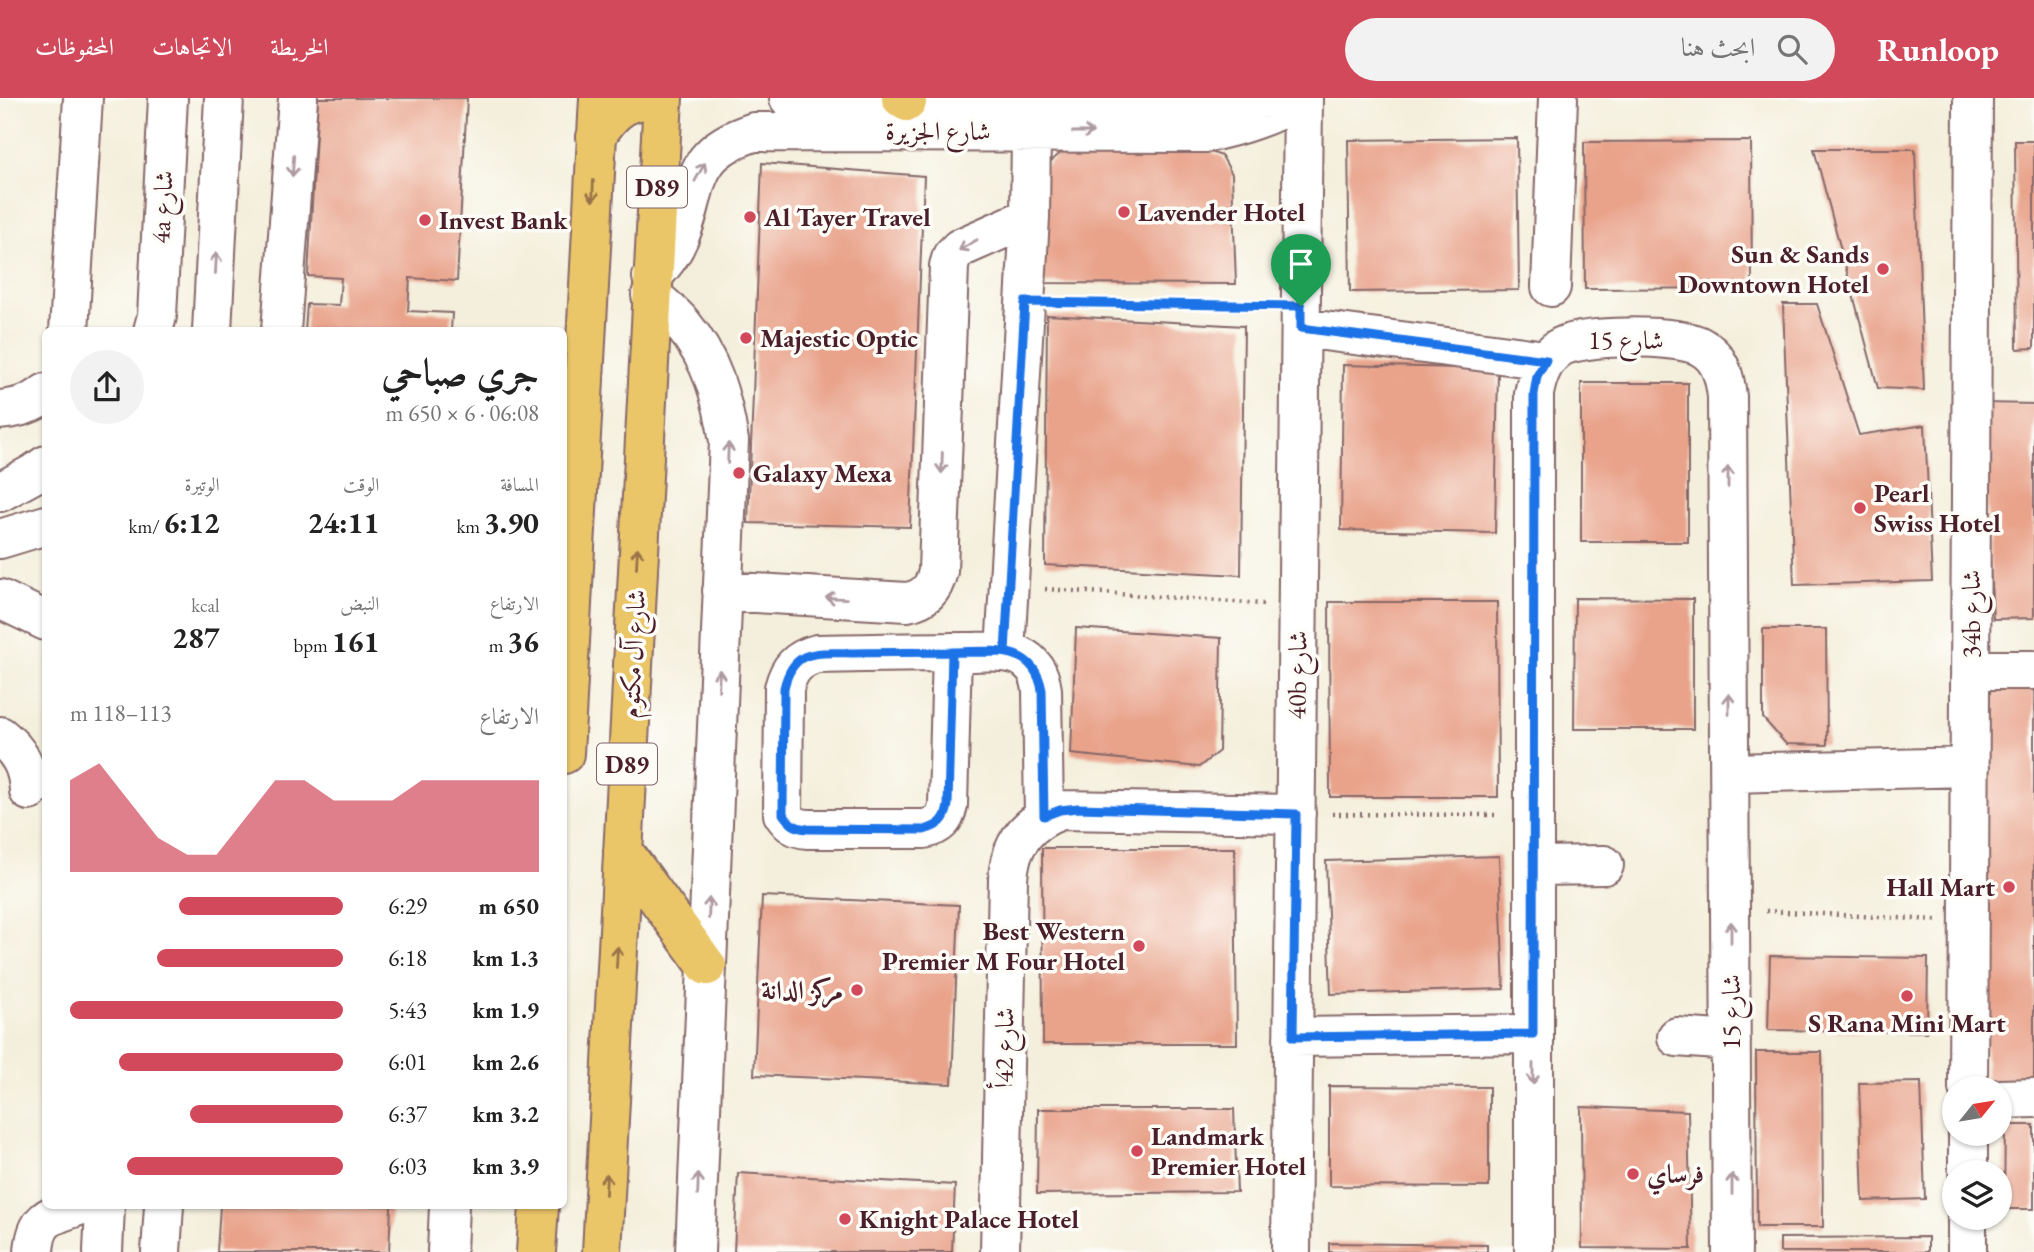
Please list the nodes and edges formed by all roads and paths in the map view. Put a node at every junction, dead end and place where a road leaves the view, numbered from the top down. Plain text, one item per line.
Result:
1 (83, 98) edge
2 (168, 98) edge
3 (224, 98) edge
4 (299, 98) edge
5 (599, 98) edge
6 (663, 98) edge
7 (789, 98) edge
8 (1285, 98) edge
9 (1303, 98) edge
10 (1558, 98) edge
11 (1973, 98) edge
12 (904, 100) edge
13 (1031, 132) junction
14 (596, 137) junction
15 (220, 161) junction
16 (164, 176) junction
17 (1030, 217) junction
18 (651, 286) junction
19 (1551, 287) dead end
20 (589, 302) junction
21 (1025, 302) junction
22 (1301, 317) junction
23 (69, 327) edge
24 (150, 327) edge
25 (212, 327) edge
26 (281, 327) edge
27 (1546, 360) junction
28 (567, 382) edge
29 (42, 396) edge
30 (0, 410) edge
31 (42, 468) edge
32 (0, 492) edge
33 (42, 526) edge
34 (0, 539) edge
35 (1009, 587) junction
36 (722, 591) junction
37 (0, 599) edge
38 (1298, 607) junction
39 (42, 619) edge
40 (952, 652) junction
41 (1005, 652) junction
42 (1970, 670) junction
43 (2034, 670) edge
44 (567, 700) edge
45 (0, 736) edge
46 (1970, 767) junction
47 (1730, 773) junction
48 (25, 793) edge
49 (1296, 814) junction
50 (1534, 815) junction
51 (1044, 816) junction
52 (622, 851) junction
53 (1604, 865) dead end
54 (1534, 866) junction
55 (1730, 910) junction
56 (1969, 921) junction
57 (707, 966) junction
58 (1533, 1034) junction
59 (1293, 1037) junction
60 (1677, 1037) dead end
61 (1731, 1041) junction
62 (1968, 1076) edge
63 (2012, 1098) edge
64 (2034, 1098) edge
65 (69, 1209) edge
66 (105, 1209) edge
67 (164, 1209) edge
68 (449, 1209) edge
69 (539, 1209) edge
70 (1967, 1230) edge
71 (34, 1252) edge
72 (103, 1252) edge
73 (161, 1252) edge
74 (447, 1252) edge
75 (536, 1252) edge
76 (602, 1252) edge
77 (695, 1252) edge
78 (1000, 1252) edge
79 (1291, 1252) edge
80 (1534, 1252) edge
81 (1732, 1252) edge
82 (1967, 1252) edge

1 - 23 street
2 - 16 street, 4a شارع
3 - 15 street
4 -> 26 street
5 - 14 main road, D89
6 - 14 main road
6 - 18 main road, شارع آل مكتوم / D89
7 - 12 street, شارع الجزيرة
8 - 12 street, شارع الجزيرة
13 -> 9 street, شارع الجزيرة
9 - 22 street, 40b شارع
10 - 19 street
11 - 42 street, 34b شارع
13 - 17 street
18 -> 13 street, شارع الجزيرة
14 -> 20 main road, D89
15 - 16 street
25 -> 15 street
16 - 24 street, 4a شارع
17 - 21 street
17 -> 36 street
36 -> 18 street
52 -> 18 main road, شارع آل مكتوم / D89
20 - 28 street
20 - 44 main road, D89
21 - 22 path
21 - 35 street
22 - 27 street
22 - 38 street, 40b شارع
47 -> 27 street, شارع 15
27 - 50 street
29 - 30 street
31 - 32 street
33 - 34 street
35 - 38 path
35 - 41 street
57 -> 36 street
37 - 39 street
38 - 49 street, 40b شارع
40 - 40 street
40 - 41 street
41 - 51 street
42 - 43 street
42 - 46 street, 34b شارع
45 - 48 street
46 - 47 street
46 - 56 street, 34b شارع
47 - 55 street, شارع 15
49 - 50 path
49 - 51 street, شارع 42أ
49 - 59 street, 40b شارع
50 - 54 street
51 - 78 street, شارع 42أ
52 - 57 main road
76 -> 52 main road, شارع آل مكتوم / D89
53 - 54 street
54 - 58 street
55 - 56 path
61 -> 55 street, شارع 15
56 - 62 street, 34b شارع
77 -> 57 street
58 - 59 street
58 -> 80 street
59 - 79 street, 40b شارع
60 - 61 street
81 -> 61 street, شارع 15
63 - 64 street
65 - 71 street
66 - 72 street
67 - 73 street
68 - 74 street
69 - 75 main road
70 - 82 street

